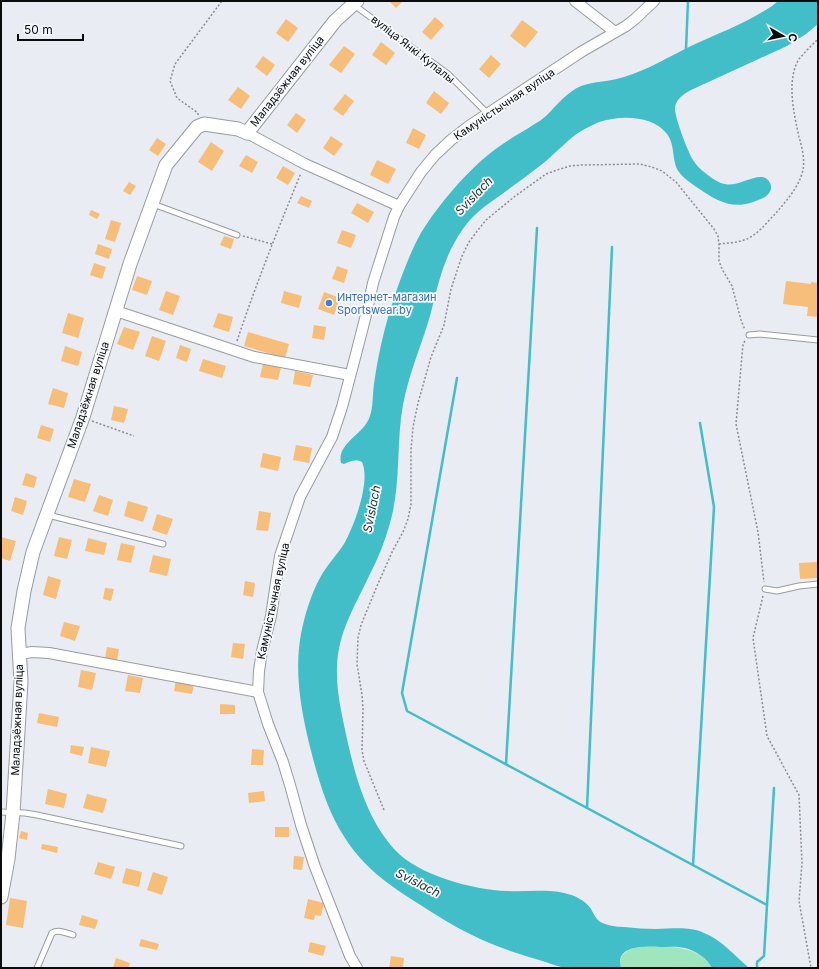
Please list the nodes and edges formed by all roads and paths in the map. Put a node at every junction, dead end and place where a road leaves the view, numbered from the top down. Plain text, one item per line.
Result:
1 (222, 1) edge
2 (576, 1) edge
3 (654, 1) edge
4 (355, 2) edge
5 (616, 32) junction
6 (818, 39) edge
7 (488, 114) junction
8 (197, 127) junction
9 (247, 132) junction
10 (305, 164) junction
11 (152, 204) junction
12 (399, 206) junction
13 (236, 235) joint
14 (272, 244) junction
15 (719, 244) junction
16 (116, 311) junction
17 (749, 335) junction
18 (818, 340) edge
19 (234, 350) junction
20 (350, 375) junction
21 (83, 417) junction
22 (134, 436) dead end
23 (47, 514) junction
24 (163, 544) dead end
25 (818, 584) edge
26 (765, 589) junction
27 (19, 654) junction
28 (258, 692) junction
29 (384, 810) dead end
30 (7, 812) edge
31 (181, 846) dead end
32 (1, 897) edge
33 (73, 935) dead end
34 (37, 968) edge
35 (357, 968) edge
36 (811, 968) edge

1 - 8 path
2 - 5 street
3 - 5 street, Камуністычная вуліца
4 - 7 lane, вуліца Янкі Купалы
4 - 9 street, Маладзёжная вуліца
5 - 7 street, Камуністычная вуліца
6 - 15 path
7 - 12 street, Камуністычная вуліца
8 - 9 street, Маладзёжная вуліца
8 - 11 street, Маладзёжная вуліца
9 - 10 street
10 - 12 street
10 - 14 path
11 - 13 lane
11 - 16 street, Маладзёжная вуліца
12 - 20 street, Камуністычная вуліца
13 - 14 path
14 - 19 path
15 - 17 path
15 - 29 path
16 - 19 street
16 - 21 street, Маладзёжная вуліца
17 - 18 lane
17 - 26 path
19 - 20 street
20 - 28 street, Камуністычная вуліца
21 - 22 path
21 - 23 street, Маладзёжная вуліца
23 - 24 lane
23 - 27 street, Маладзёжная вуліца
25 - 26 lane
26 - 36 path
27 - 28 street
27 - 30 street, Маладзёжная вуліца
28 - 35 street, Камуністычная вуліца
30 - 31 lane
30 - 32 street, Маладзёжная вуліца
33 - 34 lane

